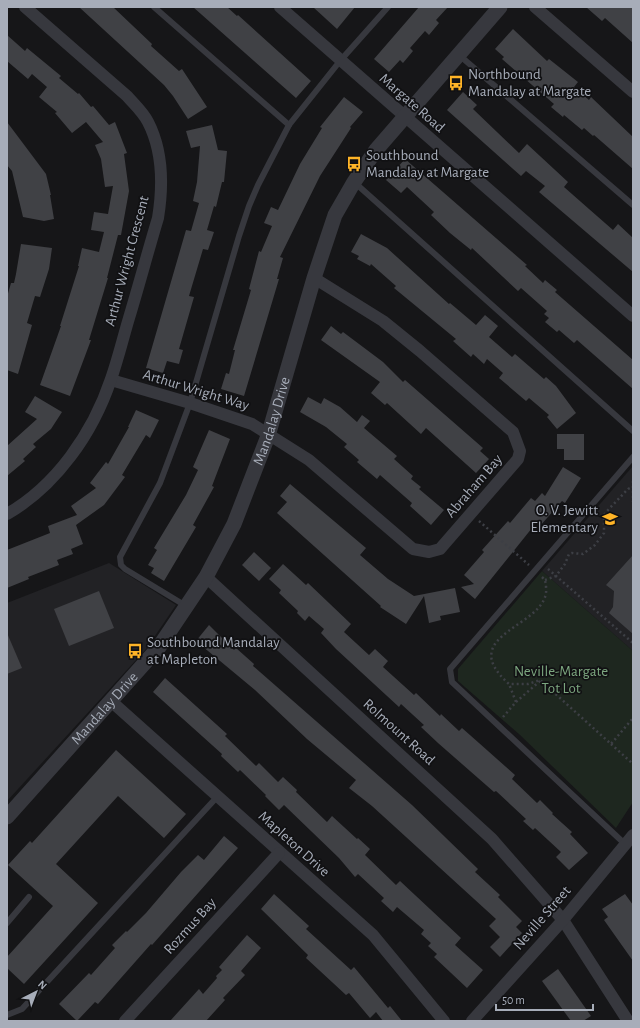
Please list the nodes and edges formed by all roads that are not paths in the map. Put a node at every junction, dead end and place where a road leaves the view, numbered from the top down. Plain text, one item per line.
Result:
1 (25, 7) edge
2 (154, 7) edge
3 (280, 7) edge
4 (388, 7) edge
5 (500, 7) edge
6 (535, 7) edge
7 (458, 54) junction
8 (340, 61) junction
9 (633, 92) edge
10 (404, 117) junction
11 (289, 125) junction
12 (354, 182) junction
13 (633, 205) edge
14 (314, 278) junction
15 (633, 316) edge
16 (111, 380) junction
17 (190, 403) junction
18 (633, 431) edge
19 (268, 436) junction
20 (633, 457) edge
21 (7, 514) edge
22 (206, 577) junction
23 (187, 606) junction
24 (112, 702) junction
25 (217, 797) junction
26 (7, 817) edge
27 (633, 834) edge
28 (626, 845) junction
29 (279, 853) junction
30 (29, 897) dead end
31 (563, 920) junction
32 (7, 923) edge
33 (7, 1015) edge
34 (125, 1021) edge
35 (444, 1021) edge
36 (472, 1021) edge
37 (628, 1021) edge

1 - 16 street, Arthur Wright Crescent
2 - 11 lane
3 - 8 street, Margate Road
4 - 8 lane
5 - 7 street, Mandalay Drive
6 - 9 street
7 - 10 street, Mandalay Drive
7 - 13 lane
8 - 10 street, Margate Road
8 - 11 lane
10 - 12 street, Mandalay Drive
10 - 15 street, Margate Road
11 - 17 lane
12 - 14 street, Mandalay Drive
12 - 18 lane
14 - 19 street, Mandalay Drive
14 - 19 street, Abraham Bay
16 - 17 street, Arthur Wright Way
16 - 21 street, Arthur Wright Crescent
17 - 19 street, Arthur Wright Way
17 - 23 lane
19 - 22 street, Mandalay Drive
20 - 28 lane
22 - 23 street, Mandalay Drive
22 - 31 street, Rolmount Road
23 - 24 street, Mandalay Drive
24 - 25 street, Mapleton Drive
24 - 26 street, Mandalay Drive
25 - 29 street, Mapleton Drive
25 - 33 lane
27 - 28 street, Neville Street
28 - 31 street, Neville Street
29 - 34 street, Rozmus Bay
29 - 35 street, Mapleton Drive
30 - 32 lane
31 - 36 street, Neville Street
31 - 37 street, Rolmount Road

